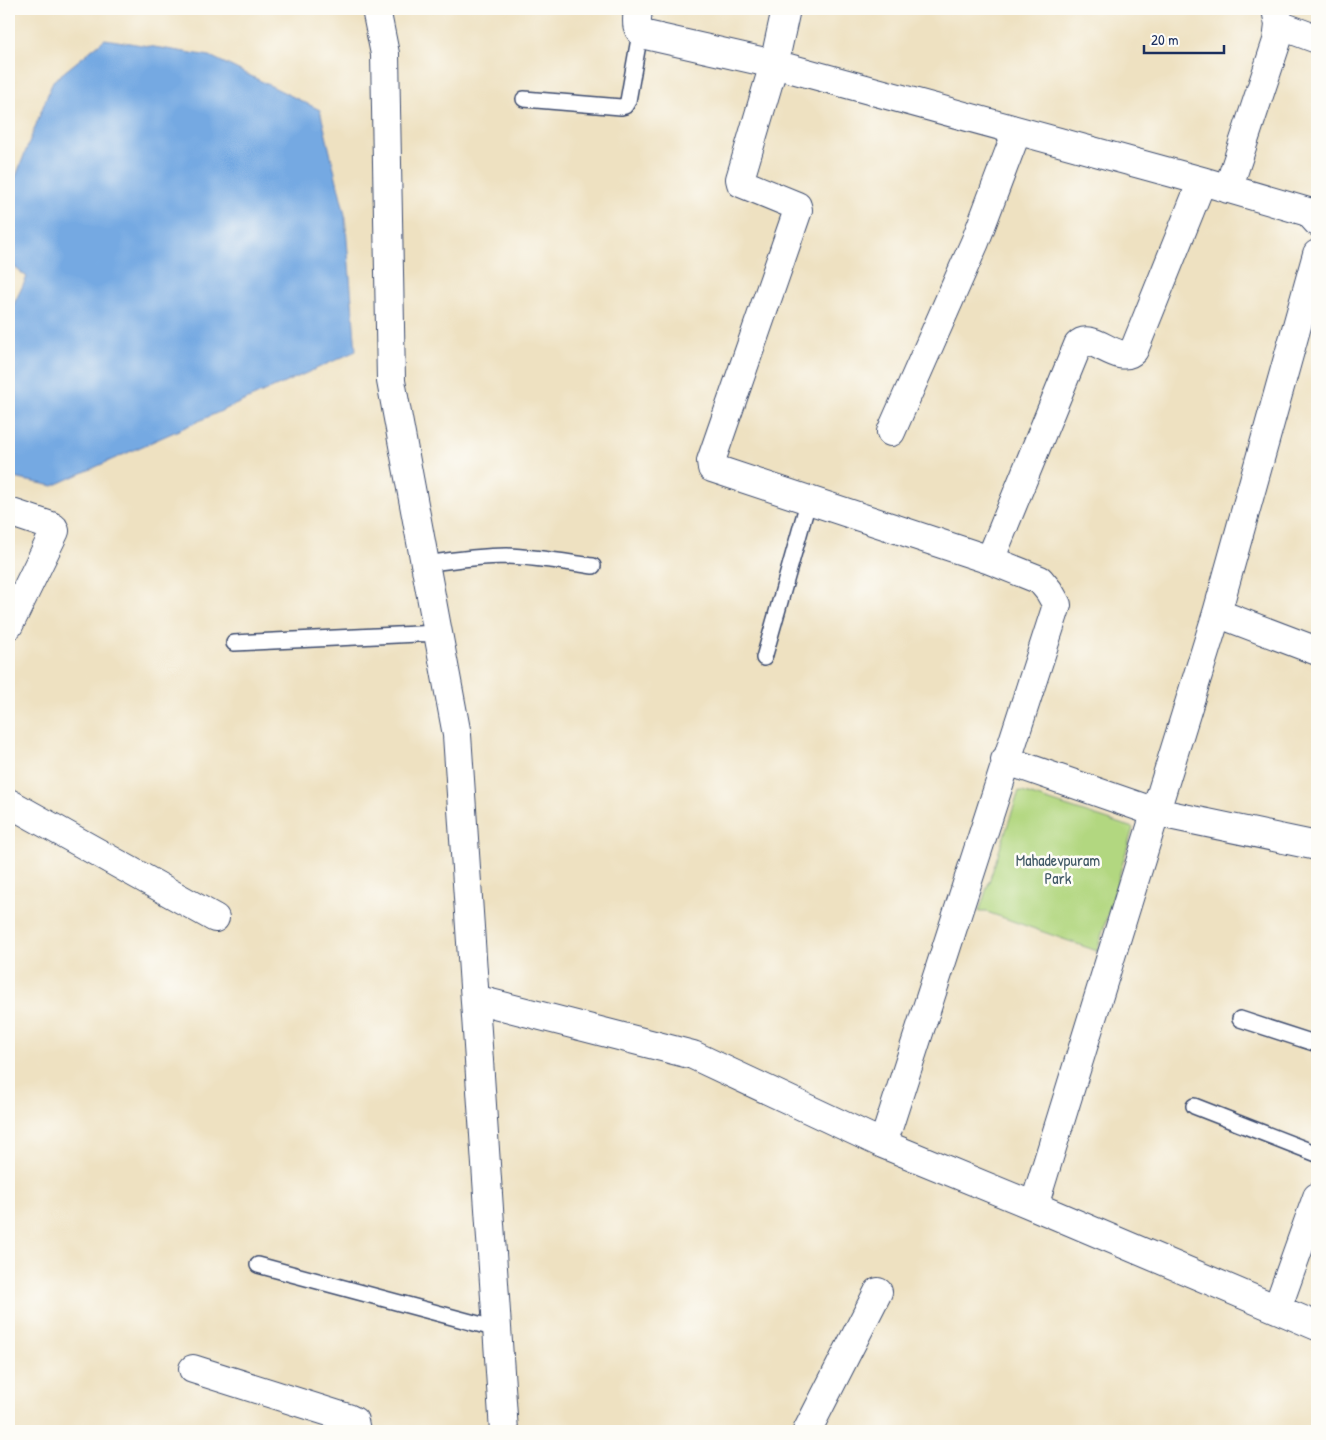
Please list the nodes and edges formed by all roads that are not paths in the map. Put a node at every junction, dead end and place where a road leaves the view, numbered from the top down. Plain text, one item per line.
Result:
1 (376, 9) edge
2 (786, 9) edge
3 (1277, 17) edge
4 (639, 21) edge
5 (1317, 39) edge
6 (774, 64) junction
7 (524, 99) dead end
8 (1017, 131) junction
9 (1215, 185) junction
10 (1317, 222) edge
11 (1317, 254) edge
12 (891, 432) dead end
13 (809, 499) junction
14 (9, 512) edge
15 (990, 560) junction
16 (425, 564) junction
17 (593, 566) dead end
18 (1216, 613) junction
19 (9, 624) edge
20 (438, 633) junction
21 (234, 643) dead end
22 (1317, 651) edge
23 (764, 658) dead end
24 (1005, 760) junction
25 (9, 803) edge
26 (1155, 812) junction
27 (1317, 846) edge
28 (215, 918) dead end
29 (475, 999) junction
30 (1240, 1019) dead end
31 (1317, 1044) edge
32 (1194, 1106) dead end
33 (883, 1144) junction
34 (1317, 1154) edge
35 (1317, 1197) edge
36 (1034, 1206) junction
37 (258, 1265) dead end
38 (878, 1292) dead end
39 (1277, 1309) junction
40 (1317, 1326) edge
41 (497, 1329) junction
42 (193, 1369) dead end
43 (356, 1431) edge
44 (504, 1431) edge
45 (807, 1431) edge

1 - 16 street
2 - 6 street
3 - 5 street
3 - 9 street
4 - 6 street
4 - 7 lane
6 - 8 street
6 - 13 street
8 - 9 street
8 - 12 street
9 - 10 street
9 - 15 street
11 - 18 street
13 - 15 street
13 - 23 lane
14 - 19 street
15 - 24 street
16 - 17 lane
16 - 20 street
18 - 22 street
18 - 26 street
20 - 21 lane
20 - 29 street
24 - 26 street
24 - 33 street
25 - 28 street
26 - 27 street
26 - 36 street
29 - 33 street
29 - 41 street
30 - 31 lane
32 - 34 lane
33 - 36 street
35 - 39 street
36 - 39 street
37 - 41 lane
38 - 45 street
39 - 40 street
41 - 44 street
42 - 43 street

